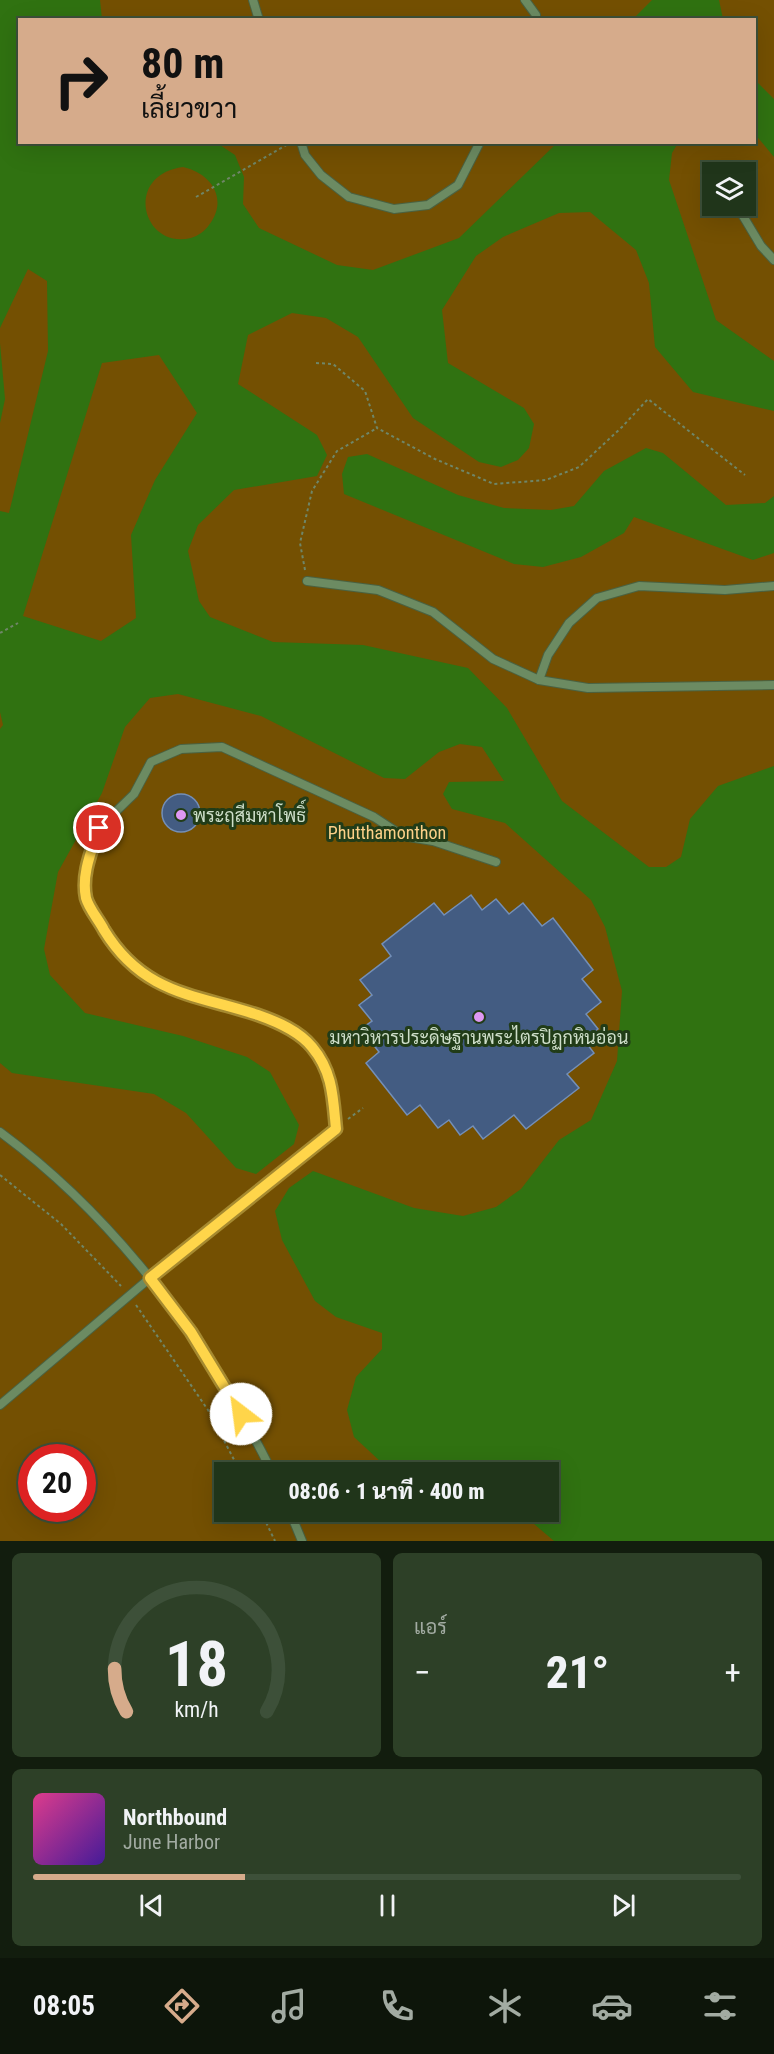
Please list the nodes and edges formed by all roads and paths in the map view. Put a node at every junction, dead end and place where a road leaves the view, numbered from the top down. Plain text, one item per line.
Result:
1 (253, 0) edge
2 (525, 0) edge
3 (258, 18) edge
4 (536, 18) edge
5 (288, 144) edge
6 (302, 144) edge
7 (479, 144) edge
8 (196, 197) dead end
9 (743, 216) edge
10 (774, 260) edge
11 (316, 363) dead end
12 (377, 428) junction
13 (746, 475) dead end
14 (307, 581) joint
15 (774, 586) edge
16 (18, 623) dead end
17 (0, 633) edge
18 (539, 680) junction
19 (774, 685) edge
20 (495, 862) dead end
21 (363, 1108) dead end
22 (336, 1129) junction
23 (0, 1132) edge
24 (0, 1175) edge
25 (150, 1278) junction
26 (130, 1295) junction
27 (0, 1405) edge
28 (235, 1462) edge
29 (266, 1462) edge
30 (265, 1522) edge
31 (294, 1522) edge
32 (274, 1541) edge
33 (302, 1541) edge

1 - 3 lane
2 - 4 lane
5 - 8 path
6 - 7 lane
9 - 10 lane
11 - 12 path
12 - 13 path
12 - 14 path
14 - 18 lane
15 - 18 lane
16 - 17 path
18 - 19 lane
20 - 22 lane
21 - 22 path
22 - 25 lane
23 - 25 lane
24 - 26 path
25 - 26 lane
25 - 29 lane
26 - 27 lane
26 - 28 path
30 - 32 path
31 - 33 lane

